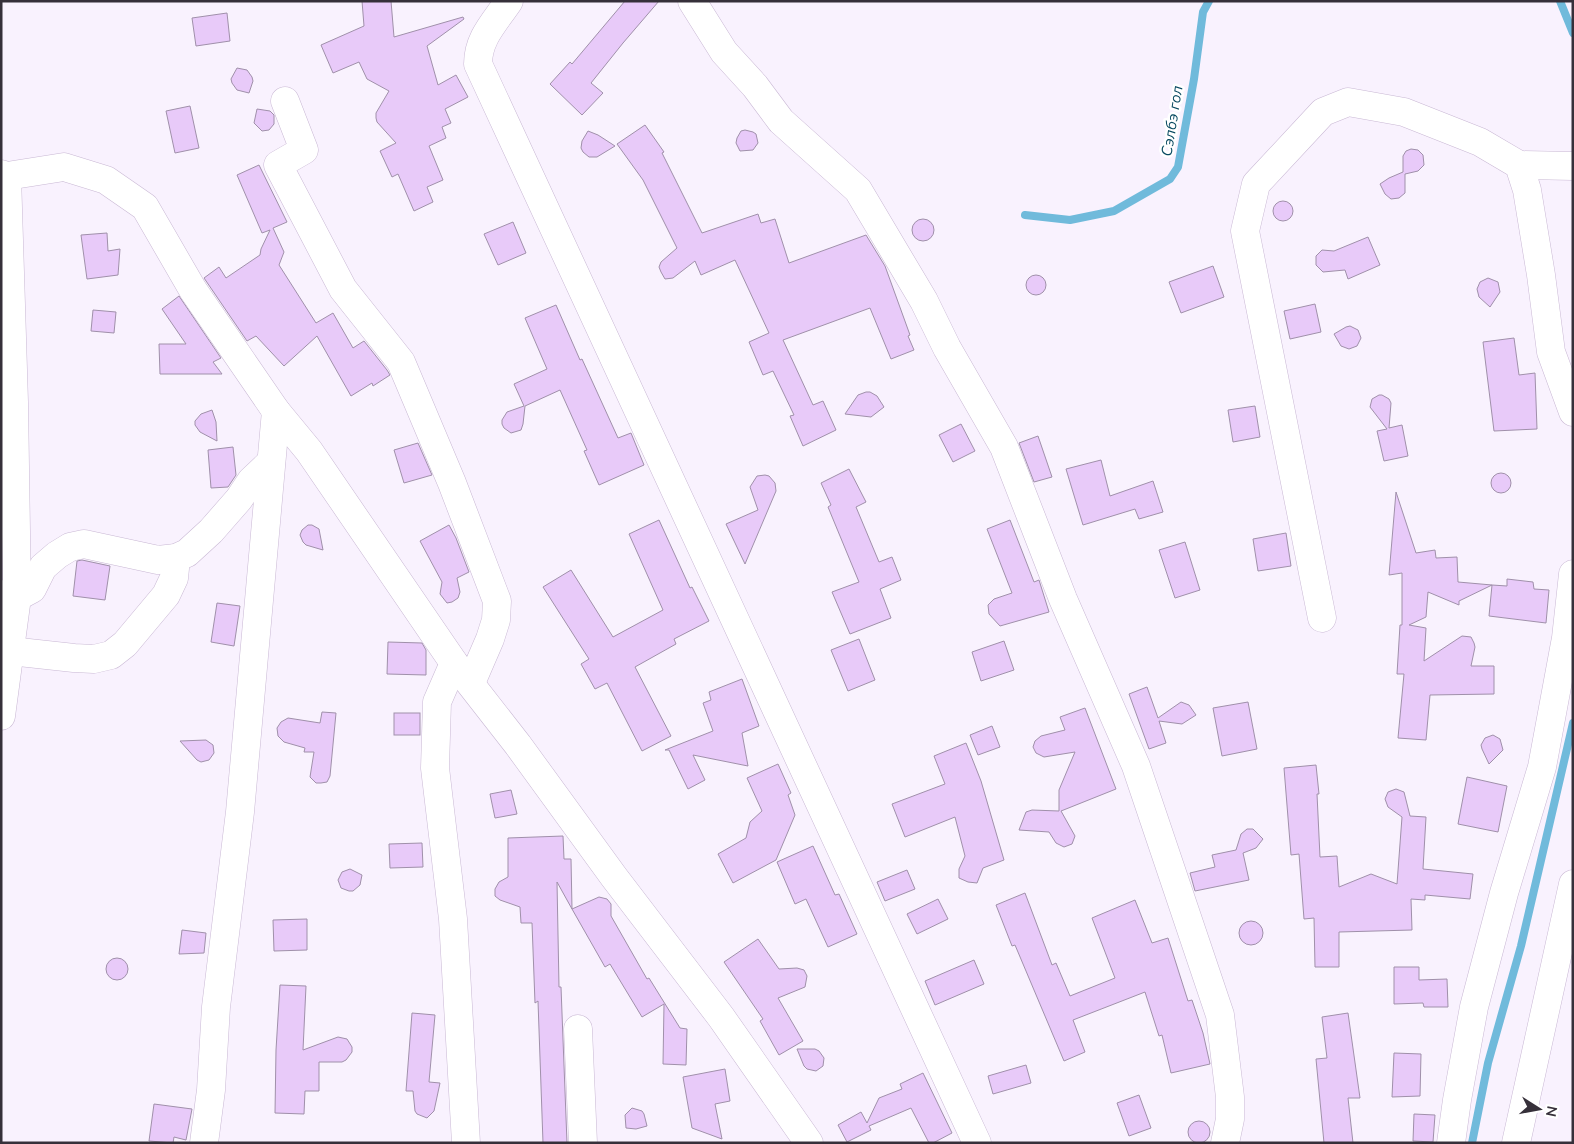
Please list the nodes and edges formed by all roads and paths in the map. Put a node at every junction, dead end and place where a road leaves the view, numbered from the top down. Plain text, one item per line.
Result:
1 (509, 1) edge
2 (692, 1) edge
3 (285, 101) dead end
4 (1518, 165) junction
5 (1573, 166) edge
6 (4, 175) edge
7 (276, 411) junction
8 (1573, 412) edge
9 (271, 462) junction
10 (176, 558) junction
11 (1573, 574) edge
12 (9, 595) edge
13 (1322, 618) dead end
14 (10, 651) junction
15 (462, 673) junction
16 (1, 716) edge
17 (1573, 884) edge
18 (578, 1029) dead end
19 (204, 1143) edge
20 (466, 1143) edge
21 (582, 1143) edge
22 (809, 1143) edge
23 (976, 1143) edge
24 (1225, 1143) edge
25 (1451, 1143) edge
26 (1516, 1143) edge

1 - 23 street
2 - 24 street
3 - 15 street
4 - 5 street
4 - 8 street
4 - 13 street
6 - 7 street
6 - 12 street
7 - 9 street
7 - 15 street
9 - 10 street
9 - 19 street
10 - 12 street
10 - 14 street
11 - 25 street
12 - 14 street
14 - 16 street
15 - 20 street
15 - 22 street
17 - 26 street
18 - 21 street

